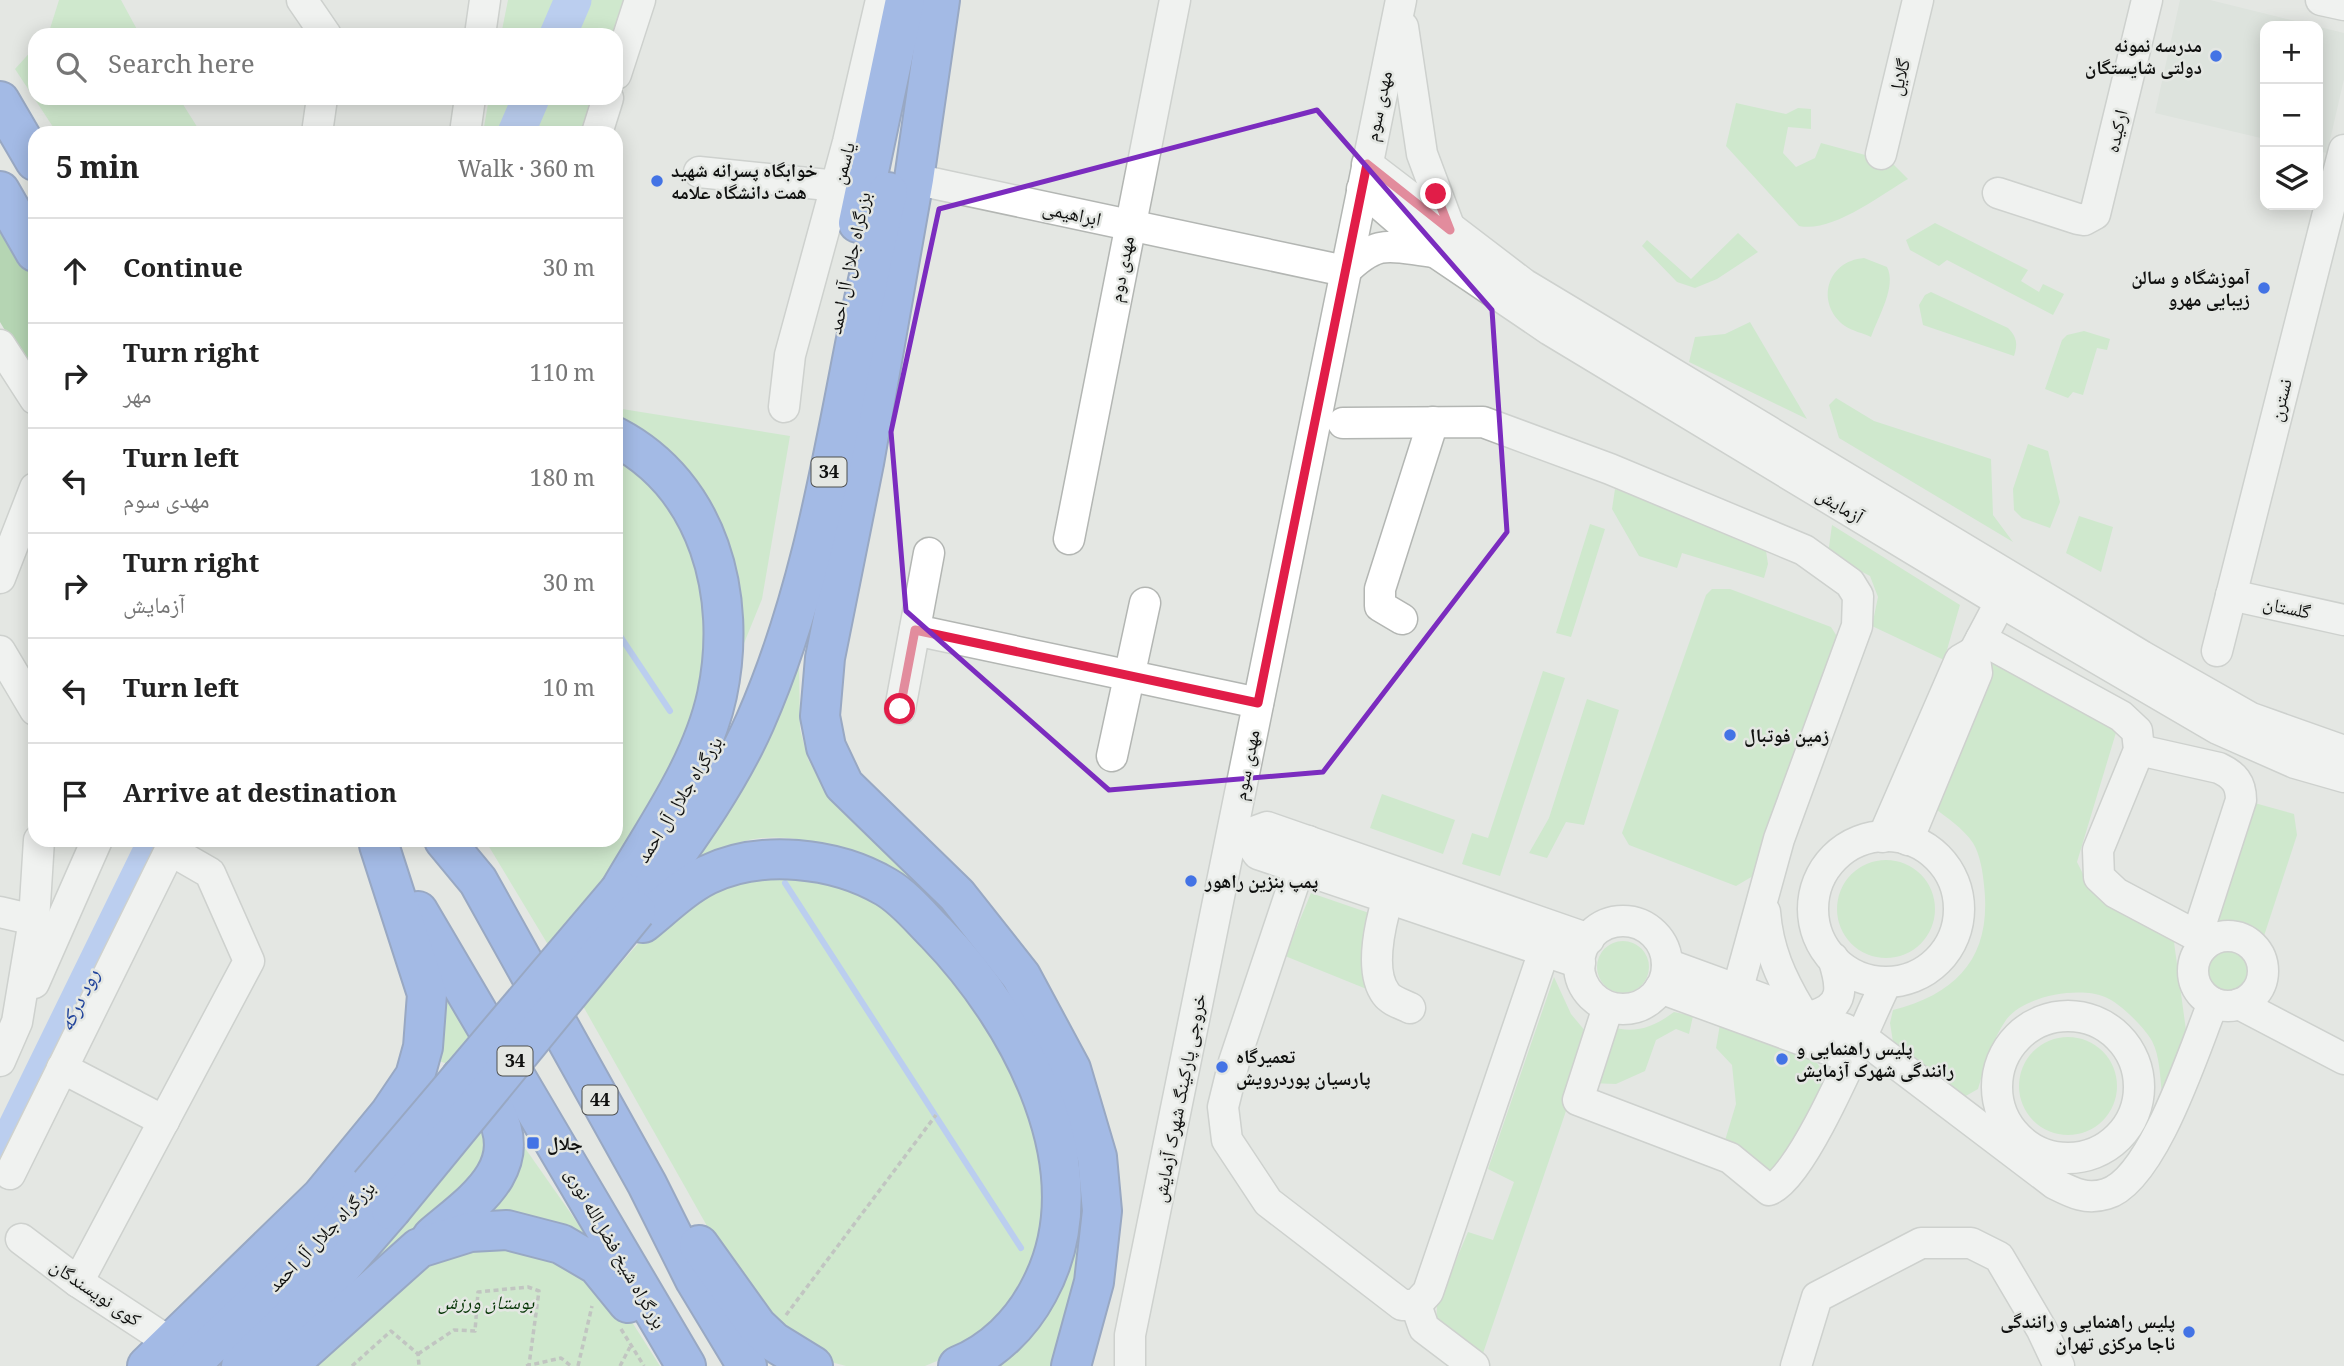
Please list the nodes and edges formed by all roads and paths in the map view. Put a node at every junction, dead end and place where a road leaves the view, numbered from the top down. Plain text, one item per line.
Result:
1 (302, 0) edge
2 (485, 0) edge
3 (640, 0) edge
4 (881, 0) edge
5 (905, 0) edge
6 (939, 0) edge
7 (1175, 0) edge
8 (1918, 0) edge
9 (2147, 0) edge
10 (2321, 0) edge
11 (1400, 2) edge
12 (2344, 5) edge
13 (321, 28) edge
14 (481, 28) edge
15 (623, 52) edge
16 (321, 105) edge
17 (469, 105) edge
18 (606, 105) edge
19 (5, 110) edge
20 (318, 126) edge
21 (466, 126) edge
22 (599, 126) edge
23 (28, 138) edge
24 (28, 149) edge
25 (2344, 150) edge
26 (1881, 154) dead end
27 (699, 172) dead end
28 (1364, 176) junction
29 (923, 181) dead end
30 (828, 185) dead end
31 (0, 191) edge
32 (1998, 193) dead end
33 (1130, 225) junction
34 (28, 240) edge
35 (1443, 241) junction
36 (1345, 271) junction
37 (0, 345) edge
38 (28, 388) edge
39 (784, 407) dead end
40 (1433, 422) junction
41 (1343, 423) dead end
42 (623, 440) edge
43 (28, 506) edge
44 (1069, 539) dead end
45 (929, 553) dead end
46 (0, 578) edge
47 (2007, 590) junction
48 (2231, 595) junction
49 (1145, 603) dead end
50 (1402, 619) dead end
51 (2344, 620) edge
52 (915, 630) junction
53 (1977, 646) junction
54 (0, 651) edge
55 (2217, 651) dead end
56 (1129, 676) junction
57 (28, 698) edge
58 (1258, 703) junction
59 (900, 709) dead end
60 (2139, 750) junction
61 (2344, 751) edge
62 (1112, 755) dead end
63 (2344, 777) edge
64 (1239, 833) junction
65 (1896, 838) junction
66 (39, 847) edge
67 (94, 847) edge
68 (172, 847) edge
69 (176, 847) edge
70 (380, 847) edge
71 (381, 847) edge
72 (450, 847) edge
73 (464, 847) edge
74 (1303, 854) junction
75 (478, 881) junction
76 (1392, 885) junction
77 (1763, 888) junction
78 (628, 900) junction
79 (0, 912) edge
80 (34, 920) junction
81 (2200, 941) junction
82 (1544, 951) junction
83 (1585, 951) junction
84 (1833, 958) junction
85 (593, 965) junction
86 (1664, 976) junction
87 (1886, 983) junction
88 (1738, 988) junction
89 (2226, 1004) junction
90 (1608, 1007) junction
91 (1409, 1008) dead end
92 (1807, 1013) junction
93 (17, 1022) junction
94 (1857, 1042) junction
95 (2344, 1059) edge
96 (0, 1061) edge
97 (62, 1068) junction
98 (415, 1076) junction
99 (936, 1115) dead end
100 (164, 1121) junction
101 (2024, 1152) junction
102 (10, 1174) dead end
103 (647, 1184) junction
104 (381, 1198) junction
105 (22, 1239) dead end
106 (419, 1248) junction
107 (78, 1282) junction
108 (594, 1295) dead end
109 (1416, 1305) junction
110 (782, 1321) dead end
111 (630, 1347) dead end
112 (418, 1354) junction
113 (169, 1358) edge
114 (241, 1366) edge
115 (287, 1366) edge
116 (352, 1366) edge
117 (419, 1366) edge
118 (528, 1366) edge
119 (571, 1366) edge
120 (578, 1366) edge
121 (620, 1366) edge
122 (677, 1366) edge
123 (686, 1366) edge
124 (747, 1366) edge
125 (813, 1366) edge
126 (958, 1366) edge
127 (1071, 1366) edge
128 (1130, 1366) edge
129 (1474, 1366) edge
130 (1796, 1366) edge
131 (2059, 1366) edge

1 - 13 street
2 - 14 street
3 - 15 street
4 - 39 street, یاسمن
5 - 78 highway, بزرگراه جلال آل احمد / 34
6 - 78 highway, بزرگراه جلال آل احمد / 34
6 - 127 highway
7 - 33 street, مهدی دوم
8 - 26 street, گلایل
9 - 32 street, ارکیده
10 - 12 street
11 - 28 street, مهدی سوم
11 - 35 street
16 - 20 street
17 - 21 street
18 - 22 street
19 - 23 street
19 - 24 highway
25 - 48 street, نسترن
27 - 30 street
28 - 35 street, آزمایش
28 - 36 street, مهدی سوم
29 - 33 street, ابراهیمی
31 - 34 highway
33 - 36 street, ابراهیمی
33 - 44 street, مهدی دوم
35 - 36 street
35 - 47 street, آزمایش
36 - 58 street, مهدی سوم
37 - 38 street
40 - 41 street
40 - 50 street
40 - 77 street
42 - 78 highway
43 - 46 street
45 - 52 street
47 - 53 street
47 - 61 street, آزمایش
47 - 63 street, آزمایش
48 - 51 street, گلستان
48 - 55 street, نسترن
49 - 56 street
52 - 56 street
52 - 59 street
53 - 60 street
53 - 65 street
54 - 57 street
56 - 58 street
56 - 62 street
58 - 64 street, مهدی سوم
60 - 81 street
60 - 81 street
64 - 74 street
64 - 128 street, خروجی پارکینگ شهرک آزمایش
65 - 84 street
65 - 87 street
66 - 80 street
67 - 93 street
68 - 97 street
69 - 100 street
70 - 98 highway
71 - 123 highway, بزرگراه شیخ فضل‌الله نوری
72 - 75 highway, 44
73 - 75 highway
74 - 76 street
74 - 109 street
75 - 103 highway, 44
76 - 82 street
76 - 83 street
76 - 91 street
77 - 88 street
77 - 92 street
78 - 85 highway, بزرگراه جلال آل احمد / 34, bridge
78 - 104 highway, بزرگراه جلال آل احمد / 34, bridge
79 - 80 street
80 - 93 street
81 - 89 street
81 - 89 street
82 - 83 street
82 - 109 street
83 - 86 street
83 - 90 street
84 - 87 street
84 - 92 street
85 - 104 highway, بزرگراه جلال آل احمد / 34, bridge
85 - 126 highway, bridge
86 - 88 street
86 - 90 street
86 - 94 street
87 - 94 street
88 - 92 street
89 - 95 street
89 - 101 street
90 - 94 street
92 - 94 street
93 - 96 street
94 - 101 street
97 - 100 street
97 - 102 street
98 - 106 highway
98 - 113 highway
99 - 110 path
100 - 107 street
101 - 101 street
103 - 124 highway, 44
103 - 125 highway
104 - 113 highway, بزرگراه جلال آل احمد / 34
104 - 114 highway, بزرگراه جلال آل احمد / 34
105 - 107 street, کوی نویسندگان
106 - 115 highway
106 - 122 highway
107 - 113 street, کوی نویسندگان
108 - 120 path
109 - 129 street
111 - 121 path
112 - 116 path
112 - 117 path
112 - 118 path
118 - 119 path
130 - 131 street

